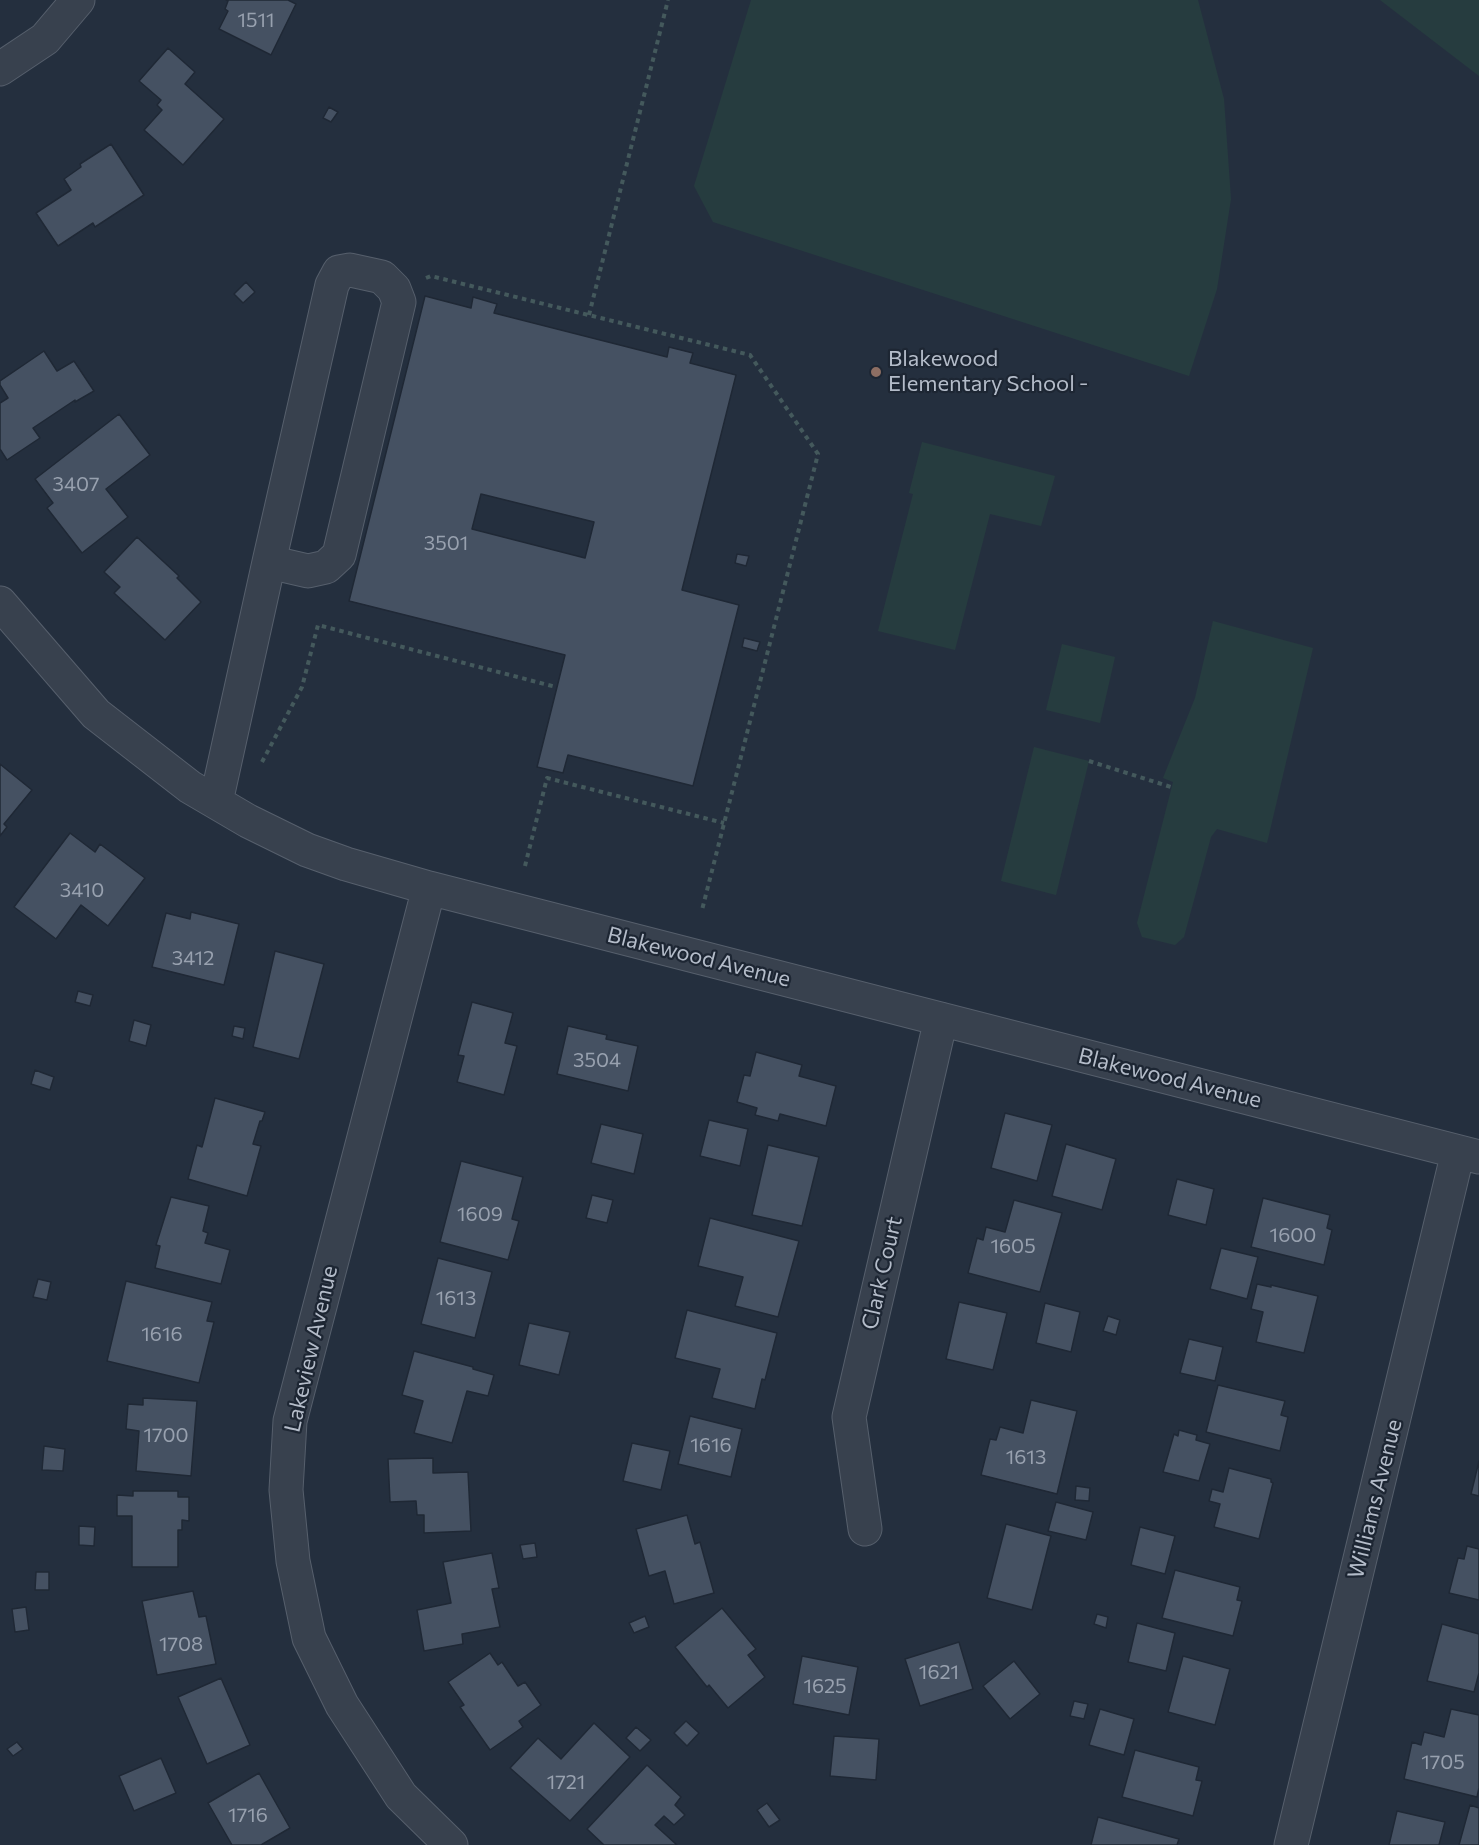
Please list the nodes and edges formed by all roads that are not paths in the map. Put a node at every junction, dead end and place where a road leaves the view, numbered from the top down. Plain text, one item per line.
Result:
1 (78, 0) edge
2 (0, 69) edge
3 (269, 562) junction
4 (1, 606) edge
5 (216, 802) junction
6 (429, 888) junction
7 (941, 1019) junction
8 (1469, 1155) edge
9 (865, 1529) dead end
10 (451, 1845) edge
11 (1291, 1845) edge

1 - 2 street
3 - 3 street
3 - 5 street
4 - 5 street, Blakewood Avenue
5 - 6 street, Blakewood Avenue
6 - 7 street, Blakewood Avenue
6 - 10 street, Lakeview Avenue
7 - 8 street, Blakewood Avenue
7 - 9 street, Clark Court
8 - 11 street, Williams Avenue

